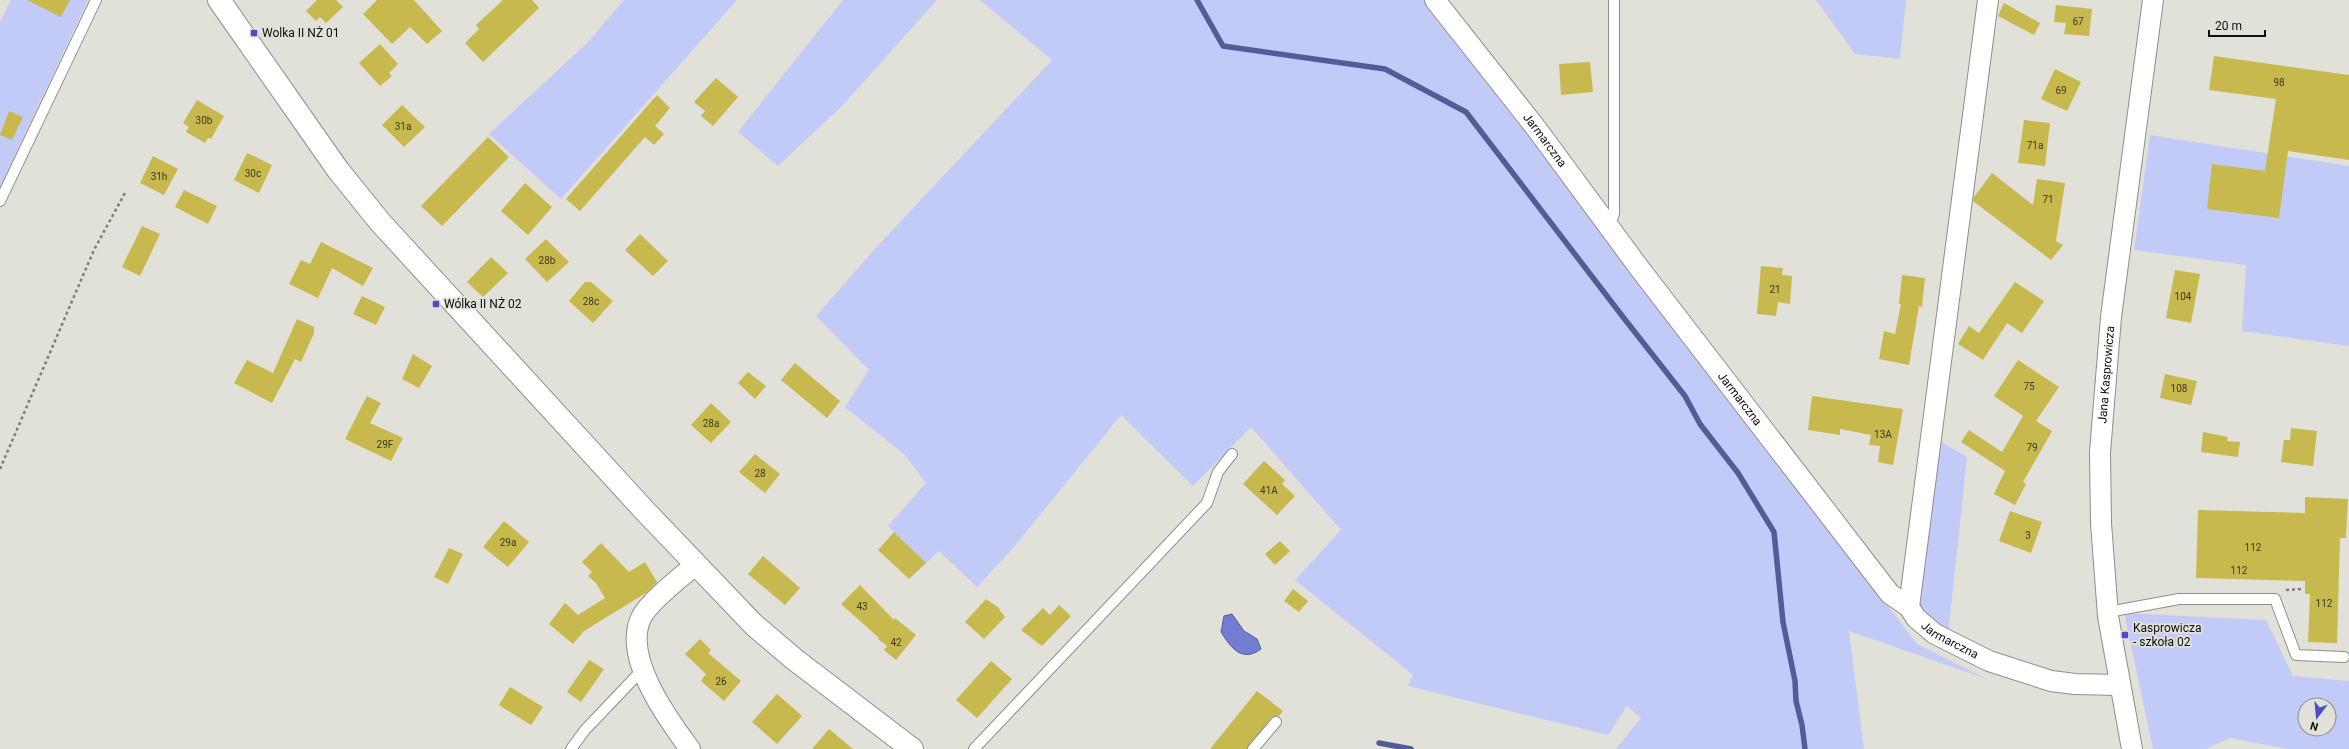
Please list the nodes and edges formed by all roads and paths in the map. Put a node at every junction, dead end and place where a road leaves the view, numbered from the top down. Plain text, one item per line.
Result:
1 (96, 0) edge
2 (219, 0) edge
3 (1435, 0) edge
4 (1614, 0) edge
5 (1988, 0) edge
6 (2153, 0) edge
7 (126, 191) dead end
8 (0, 200) edge
9 (1606, 224) junction
10 (1232, 454) dead end
11 (0, 470) edge
12 (695, 565) junction
13 (1909, 607) junction
14 (2108, 612) junction
15 (2344, 657) dead end
16 (643, 669) junction
17 (2119, 685) junction
18 (1276, 722) dead end
19 (571, 749) edge
20 (690, 749) edge
21 (912, 749) edge
22 (974, 749) edge
23 (1253, 749) edge
24 (2132, 749) edge

1 - 8 lane
2 - 12 street
3 - 9 street, Jarmarczna
4 - 9 lane
5 - 13 street
6 - 14 street, Jana Kasprowicza
7 - 11 path
9 - 13 street, Jarmarczna
10 - 22 lane
12 - 16 street
12 - 21 street
13 - 17 street, Jarmarczna
14 - 15 lane
14 - 17 street, Jana Kasprowicza
16 - 19 lane
16 - 20 street
17 - 24 street, Jana Kasprowicza
18 - 23 lane

